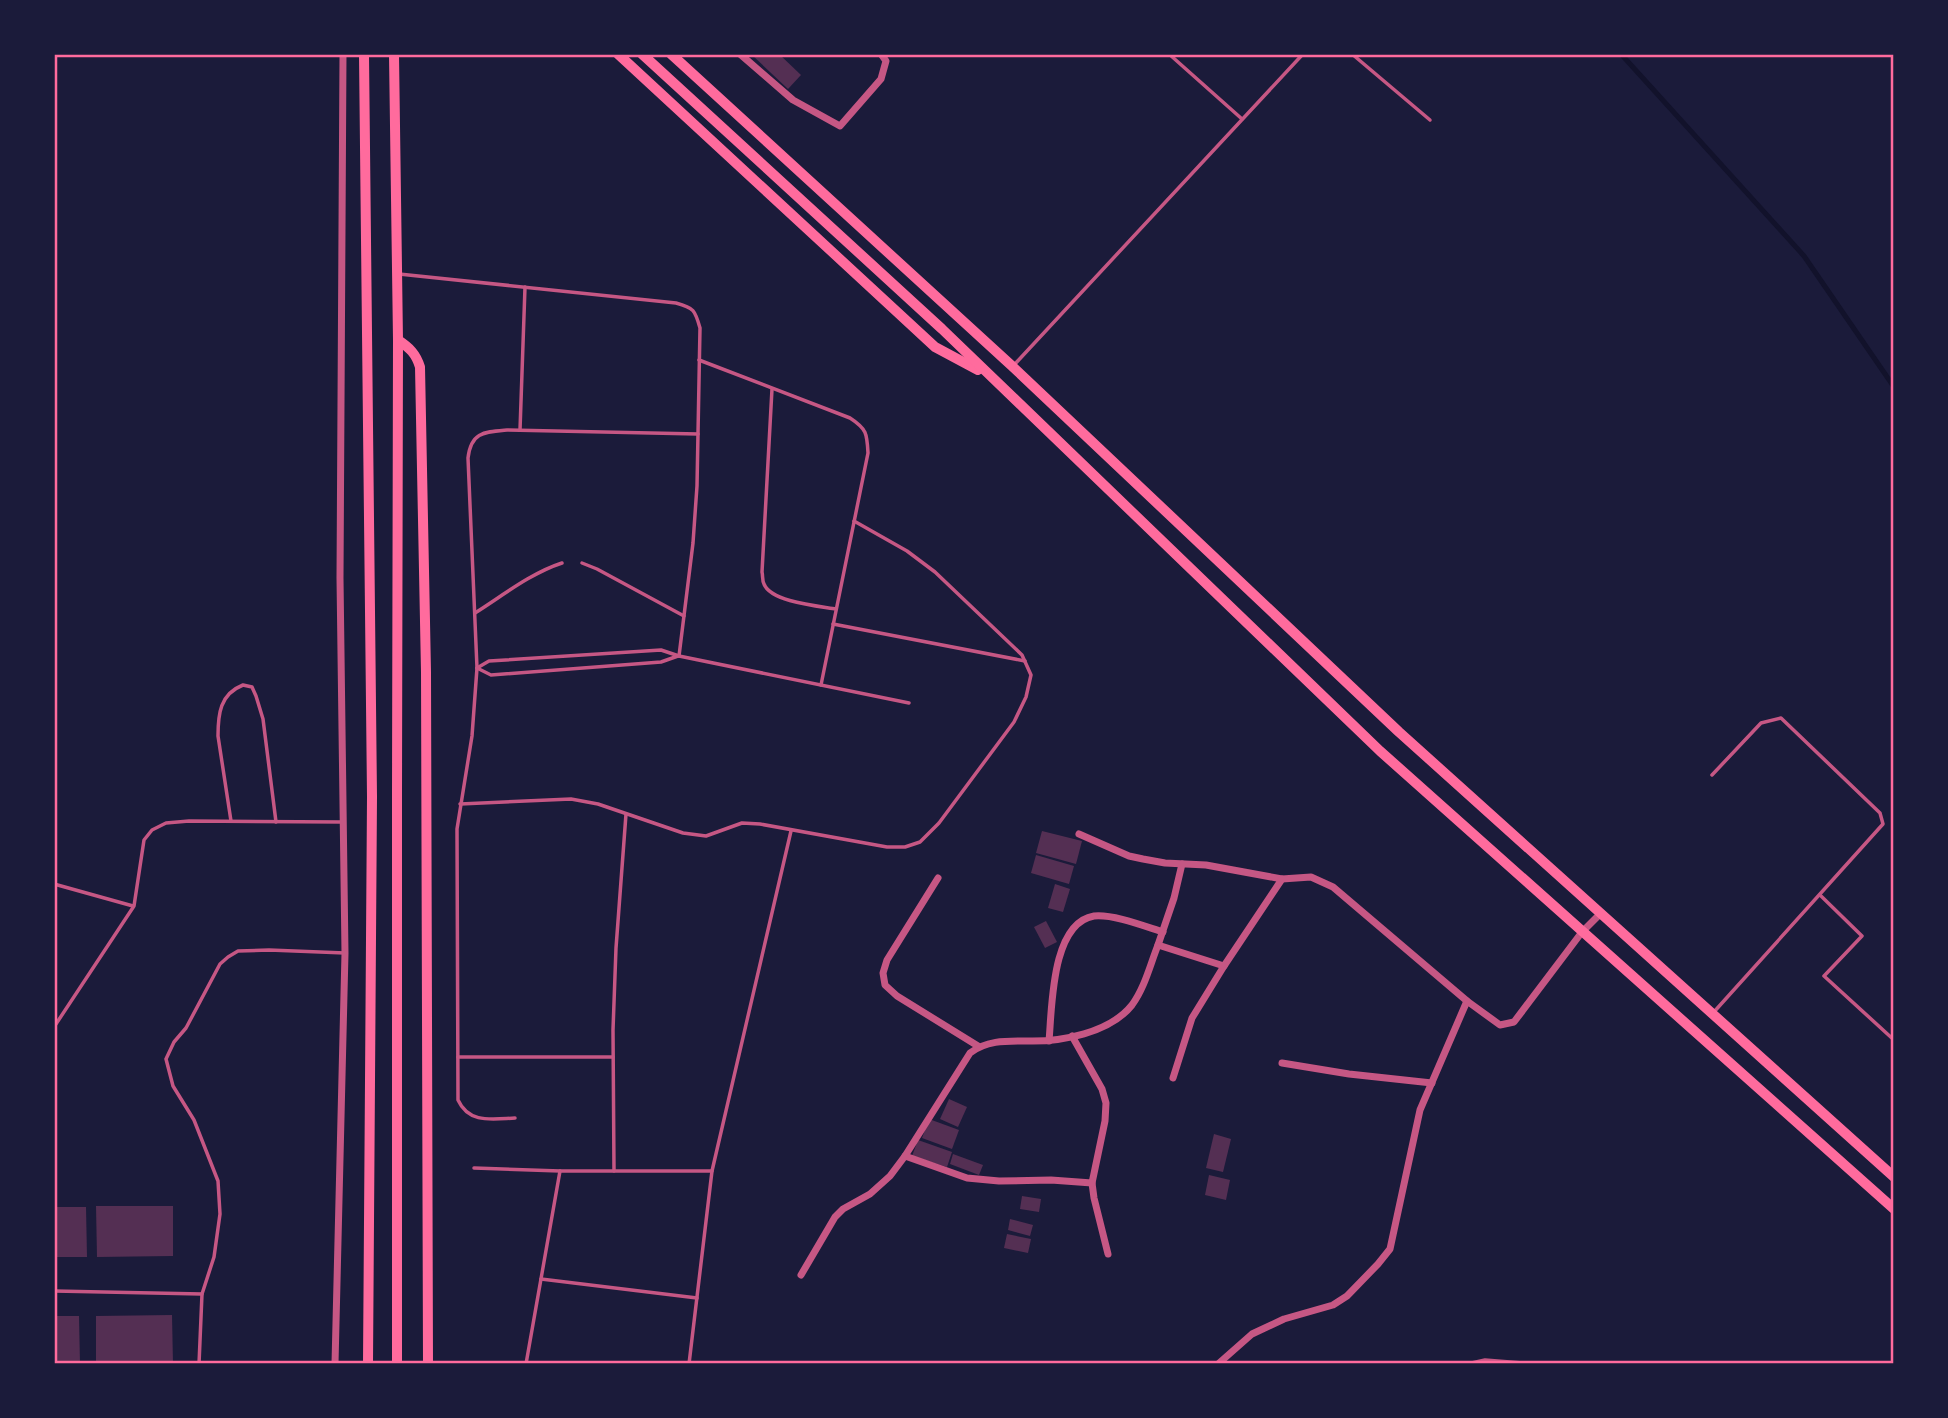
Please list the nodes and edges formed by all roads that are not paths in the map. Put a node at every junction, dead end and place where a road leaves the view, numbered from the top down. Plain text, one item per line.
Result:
1 (343, 54) edge
2 (364, 54) edge
3 (394, 54) edge
4 (618, 54) edge
5 (642, 54) edge
6 (671, 54) edge
7 (740, 54) edge
8 (881, 54) edge
9 (1170, 54) edge
10 (1303, 54) edge
11 (1352, 54) edge
12 (1242, 119) junction
13 (1430, 120) dead end
14 (397, 274) junction
15 (526, 287) junction
16 (398, 340) junction
17 (699, 360) junction
18 (1013, 366) junction
19 (990, 377) junction
20 (772, 388) junction
21 (520, 430) junction
22 (698, 434) junction
23 (854, 521) junction
24 (562, 563) dead end
25 (582, 563) dead end
26 (836, 609) junction
27 (475, 613) junction
28 (684, 617) junction
29 (833, 624) junction
30 (679, 656) junction
31 (1025, 661) junction
32 (477, 668) junction
33 (821, 685) junction
34 (909, 703) dead end
35 (1712, 775) dead end
36 (397, 794) joint
37 (372, 797) joint
38 (460, 804) junction
39 (626, 814) junction
40 (230, 821) junction
41 (276, 822) junction
42 (343, 822) junction
43 (791, 831) junction
44 (1079, 834) dead end
45 (1182, 864) junction
46 (938, 878) dead end
47 (1282, 879) junction
48 (54, 884) edge
49 (1820, 895) junction
50 (134, 906) junction
51 (1601, 913) junction
52 (1163, 932) junction
53 (1582, 932) junction
54 (1157, 945) junction
55 (345, 953) junction
56 (1224, 967) junction
57 (1467, 1001) junction
58 (1712, 1015) junction
59 (54, 1027) edge
60 (1072, 1036) junction
61 (1894, 1040) edge
62 (1049, 1041) junction
63 (978, 1046) junction
64 (458, 1057) junction
65 (613, 1057) junction
66 (1282, 1063) dead end
67 (1173, 1078) dead end
68 (1432, 1083) junction
69 (515, 1118) dead end
70 (905, 1156) junction
71 (474, 1168) dead end
72 (560, 1171) junction
73 (614, 1171) junction
74 (712, 1171) junction
75 (1894, 1177) edge
76 (1092, 1182) junction
77 (1894, 1209) edge
78 (1108, 1254) dead end
79 (802, 1275) dead end
80 (541, 1279) junction
81 (54, 1291) edge
82 (202, 1294) junction
83 (697, 1298) junction
84 (199, 1364) edge
85 (335, 1364) edge
86 (368, 1364) edge
87 (397, 1364) edge
88 (428, 1364) edge
89 (526, 1364) edge
90 (689, 1364) edge
91 (1218, 1364) edge
92 (1467, 1364) edge
93 (1537, 1364) edge

1 - 42 street
2 - 37 main road
3 - 14 main road
4 - 19 main road
5 - 19 main road
6 - 18 main road
7 - 8 street
9 - 12 lane
10 - 12 lane
11 - 13 lane
12 - 18 lane
14 - 15 lane
14 - 16 main road
15 - 17 lane
15 - 21 lane
16 - 36 main road
16 - 88 main road
17 - 20 lane
17 - 22 lane
18 - 51 main road
19 - 53 main road
20 - 23 lane
20 - 26 lane
21 - 22 lane
21 - 27 lane
22 - 28 lane
23 - 26 lane
23 - 31 lane
24 - 27 lane
25 - 28 lane
26 - 29 lane
27 - 32 lane
28 - 30 lane
29 - 31 lane
29 - 33 lane
30 - 32 lane
30 - 32 lane
30 - 33 lane
31 - 43 lane
32 - 38 lane
33 - 34 lane
35 - 49 lane
36 - 87 main road
37 - 86 main road
38 - 39 lane
38 - 64 lane
39 - 43 lane
39 - 65 lane
40 - 41 lane
40 - 41 lane
40 - 50 lane
41 - 42 lane
42 - 55 street
43 - 74 lane
44 - 45 street
45 - 47 street
45 - 52 street
46 - 63 street
47 - 56 street
47 - 57 street
48 - 50 lane
49 - 58 lane
49 - 61 lane
50 - 59 lane
51 - 53 street
51 - 58 main road
52 - 54 street
52 - 62 street
53 - 57 street
53 - 77 main road
54 - 56 street
54 - 60 street
55 - 82 lane
55 - 85 street
56 - 67 street
57 - 68 street
58 - 75 main road
60 - 62 street
60 - 76 street
62 - 63 street
63 - 70 street
64 - 65 lane
64 - 69 lane
65 - 73 lane
66 - 68 street
68 - 91 street
70 - 76 street
70 - 79 street
71 - 72 lane
72 - 73 lane
72 - 80 lane
73 - 74 lane
74 - 83 lane
76 - 78 street
80 - 83 lane
80 - 89 lane
81 - 82 lane
82 - 84 lane
83 - 90 lane
92 - 93 lane

